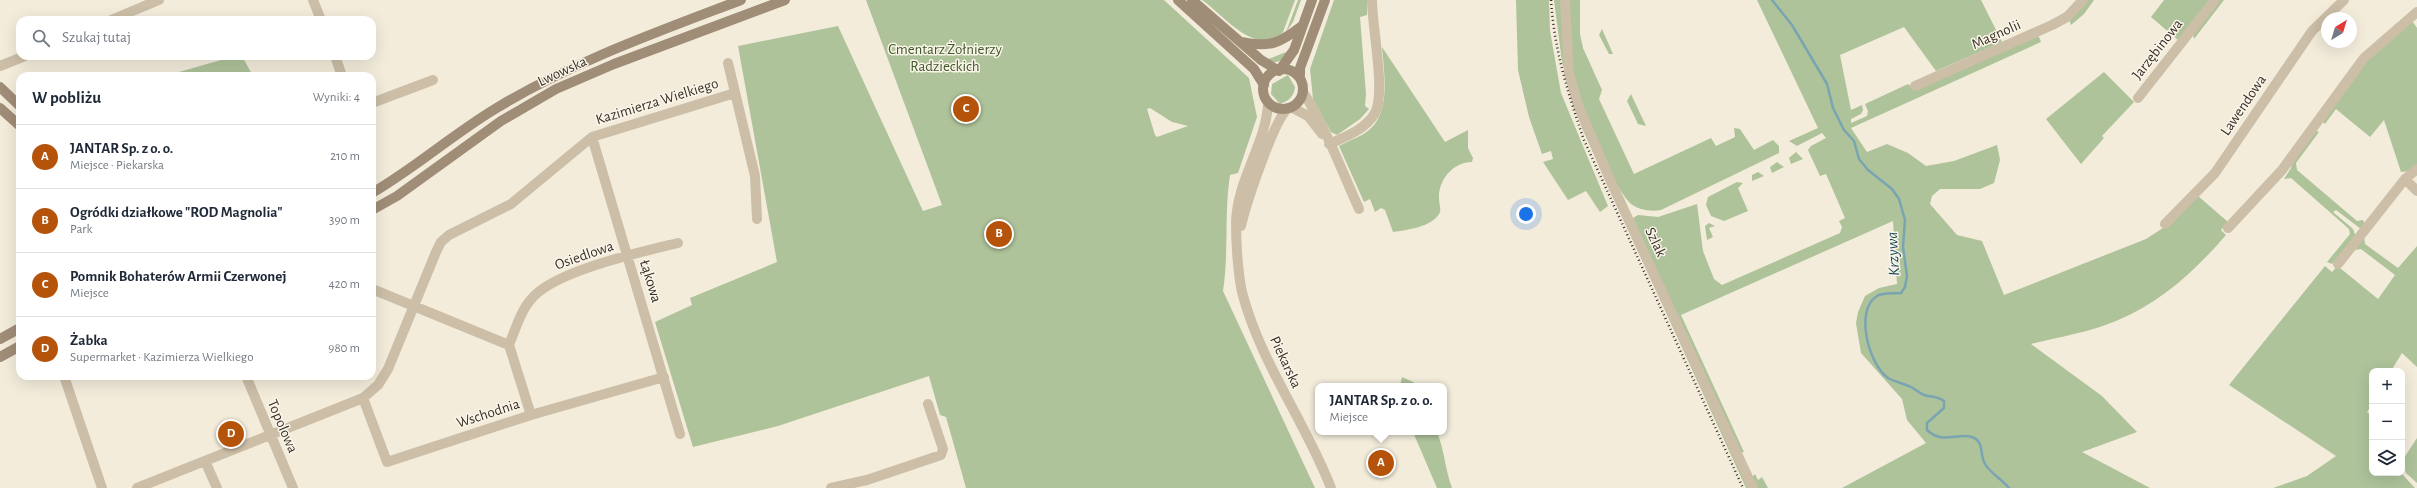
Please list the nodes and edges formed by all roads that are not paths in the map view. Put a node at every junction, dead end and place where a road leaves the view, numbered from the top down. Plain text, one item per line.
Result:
1 (159, 0) edge
2 (313, 0) edge
3 (741, 0) edge
4 (785, 0) edge
5 (1178, 0) edge
6 (1192, 0) edge
7 (1312, 0) edge
8 (1325, 0) edge
9 (1372, 0) edge
10 (1565, 0) edge
11 (2083, 0) edge
12 (2215, 0) edge
13 (2344, 0) edge
14 (2417, 12) edge
15 (121, 16) edge
16 (319, 16) edge
17 (1302, 26) junction
18 (1239, 42) junction
19 (16, 60) edge
20 (336, 60) edge
21 (728, 63) dead end
22 (0, 66) edge
23 (1279, 71) junction
24 (341, 72) edge
25 (1300, 75) junction
26 (433, 80) dead end
27 (1264, 85) junction
28 (1915, 86) dead end
29 (0, 88) edge
30 (1303, 92) junction
31 (735, 93) junction
32 (2138, 98) dead end
33 (376, 101) edge
34 (16, 102) edge
35 (1268, 104) junction
36 (0, 108) edge
37 (1289, 108) junction
38 (16, 122) edge
39 (592, 137) junction
40 (1329, 144) junction
41 (2417, 169) edge
42 (2405, 180) junction
43 (376, 190) edge
44 (2417, 191) edge
45 (376, 208) edge
46 (1359, 209) dead end
47 (757, 219) dead end
48 (2165, 224) dead end
49 (2228, 228) dead end
50 (1238, 242) junction
51 (678, 243) dead end
52 (628, 256) junction
53 (2338, 264) dead end
54 (376, 291) edge
55 (415, 306) junction
56 (16, 330) edge
57 (0, 339) edge
58 (509, 345) junction
59 (16, 348) edge
60 (0, 357) edge
61 (664, 377) junction
62 (65, 380) edge
63 (248, 380) edge
64 (364, 398) junction
65 (928, 404) dead end
66 (531, 415) junction
67 (680, 434) dead end
68 (269, 435) junction
69 (205, 461) junction
70 (102, 488) edge
71 (137, 488) edge
72 (217, 488) edge
73 (293, 488) edge
74 (831, 488) edge
75 (1331, 488) edge
76 (1753, 488) edge

1 - 15 street
2 - 16 street
3 - 43 main road, Lwowska
4 - 45 main road, Lwowska
5 - 27 main road
6 - 18 main road
7 - 17 main road
8 - 25 main road
9 - 40 street
10 - 76 street, Szlak
11 - 28 street, Magnolii
12 - 32 street, Jarzębinowa
13 - 48 street, Lawendowa
14 - 49 street
17 - 18 main road
17 - 23 main road
18 - 23 main road
19 - 22 street
20 - 24 street
21 - 31 street
23 - 25 main road
23 - 27 main road
25 - 30 main road
26 - 33 street
27 - 35 main road
29 - 34 main road
30 - 37 main road
30 - 40 street
31 - 39 street, Kazimierza Wielkiego
31 - 47 street
35 - 37 main road
35 - 50 street, Piekarska
36 - 38 main road
37 - 40 street
37 - 50 street, Piekarska
39 - 52 street, Łąkowa
39 - 55 street, Kazimierza Wielkiego
40 - 46 street
41 - 42 street
42 - 44 street
42 - 53 street
50 - 75 street, Piekarska
51 - 52 street, Osiedlowa
52 - 58 street, Osiedlowa
52 - 61 street, Łąkowa
54 - 55 street
55 - 58 street
55 - 64 street, Kazimierza Wielkiego
56 - 57 main road
58 - 66 street
59 - 60 main road
61 - 66 street, Wschodnia
61 - 67 street, Łąkowa
62 - 70 street
63 - 68 street, Topolowa
64 - 66 street, Wschodnia
64 - 68 street, Kazimierza Wielkiego
65 - 74 street
68 - 69 street, Kazimierza Wielkiego
68 - 73 street, Topolowa
69 - 71 street, Kazimierza Wielkiego
69 - 72 street

